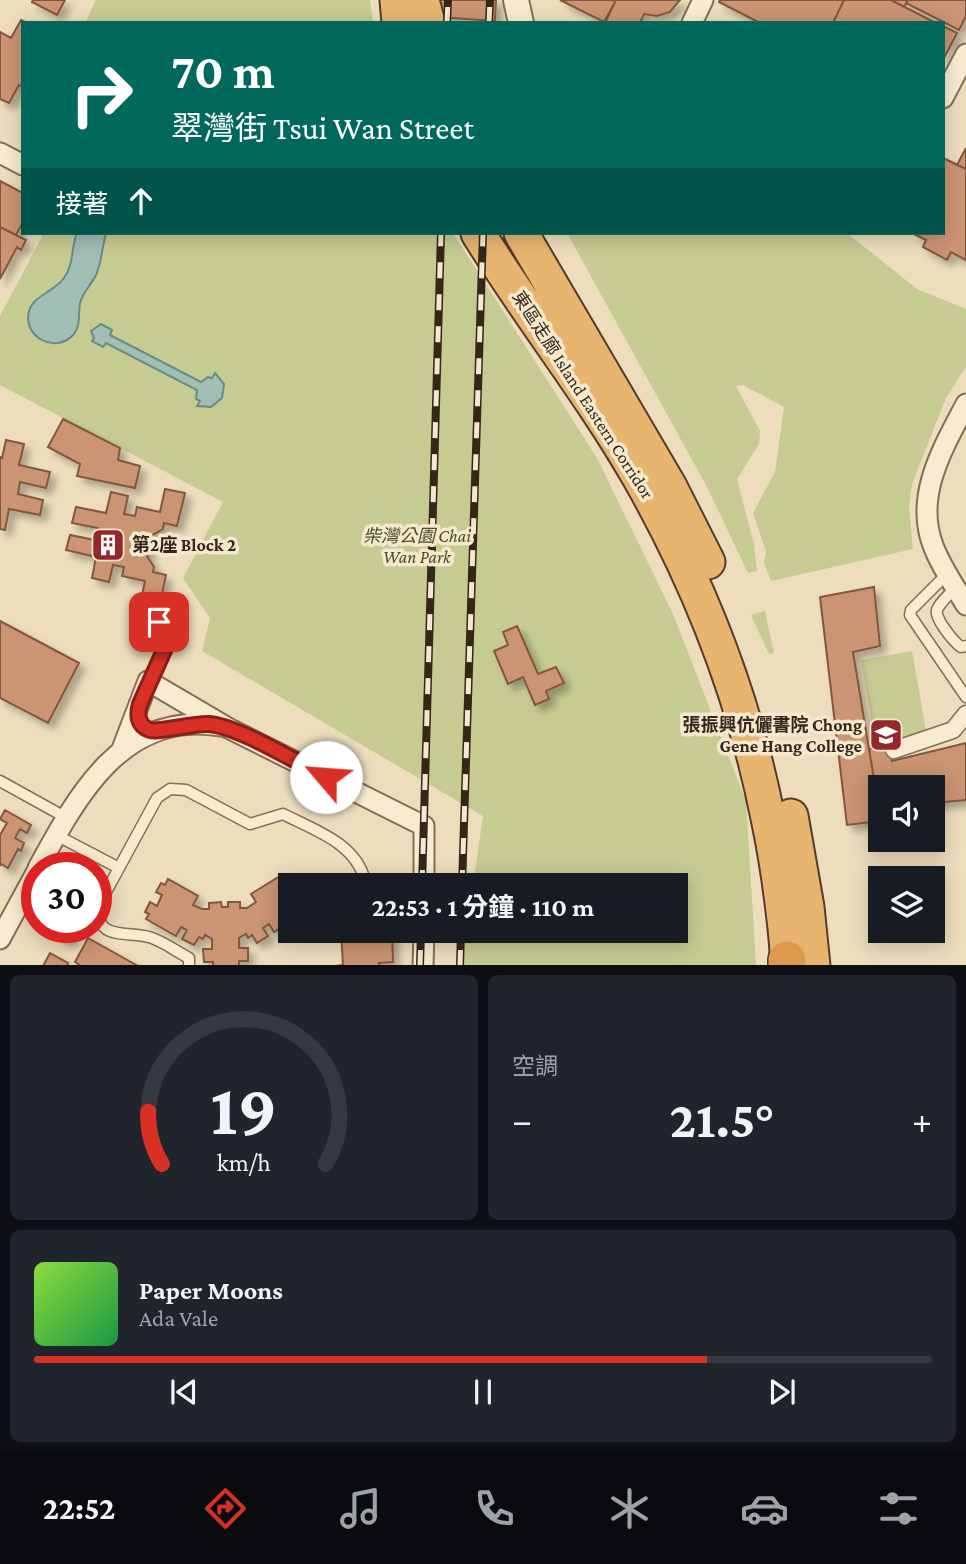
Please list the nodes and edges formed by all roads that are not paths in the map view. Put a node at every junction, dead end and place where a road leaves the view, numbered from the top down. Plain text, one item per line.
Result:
1 (516, 0) edge
2 (703, 0) edge
3 (521, 21) edge
4 (693, 21) edge
5 (966, 54) edge
6 (945, 94) edge
7 (0, 153) edge
8 (21, 164) edge
9 (479, 235) edge
10 (522, 235) edge
11 (966, 404) edge
12 (951, 581) junction
13 (966, 606) edge
14 (159, 622) dead end
15 (966, 646) edge
16 (148, 681) junction
17 (966, 697) edge
18 (140, 704) junction
19 (966, 714) edge
20 (228, 728) junction
21 (160, 730) junction
22 (122, 749) junction
23 (894, 750) dead end
24 (0, 781) edge
25 (61, 826) junction
26 (46, 852) edge
27 (119, 868) junction
28 (362, 873) edge
29 (424, 873) edge
30 (21, 899) edge
31 (0, 939) edge
32 (424, 943) edge
33 (794, 964) edge
34 (189, 965) edge
35 (423, 965) edge

1 - 3 street
2 - 4 street
5 - 6 street
7 - 8 street
9 - 33 highway, 東區走廊 Island Eastern Corridor
10 - 33 highway, 東區走廊 Island Eastern Corridor
11 - 12 street
12 - 13 street
12 - 15 lane
12 - 17 lane
14 - 16 lane
16 - 18 street
16 - 20 street
18 - 21 street
18 - 22 street
19 - 23 street
20 - 21 street
20 - 29 street
21 - 22 street
22 - 25 street
24 - 25 lane
25 - 26 street
25 - 27 lane
27 - 28 lane
27 - 34 lane
30 - 31 street
32 - 35 street

